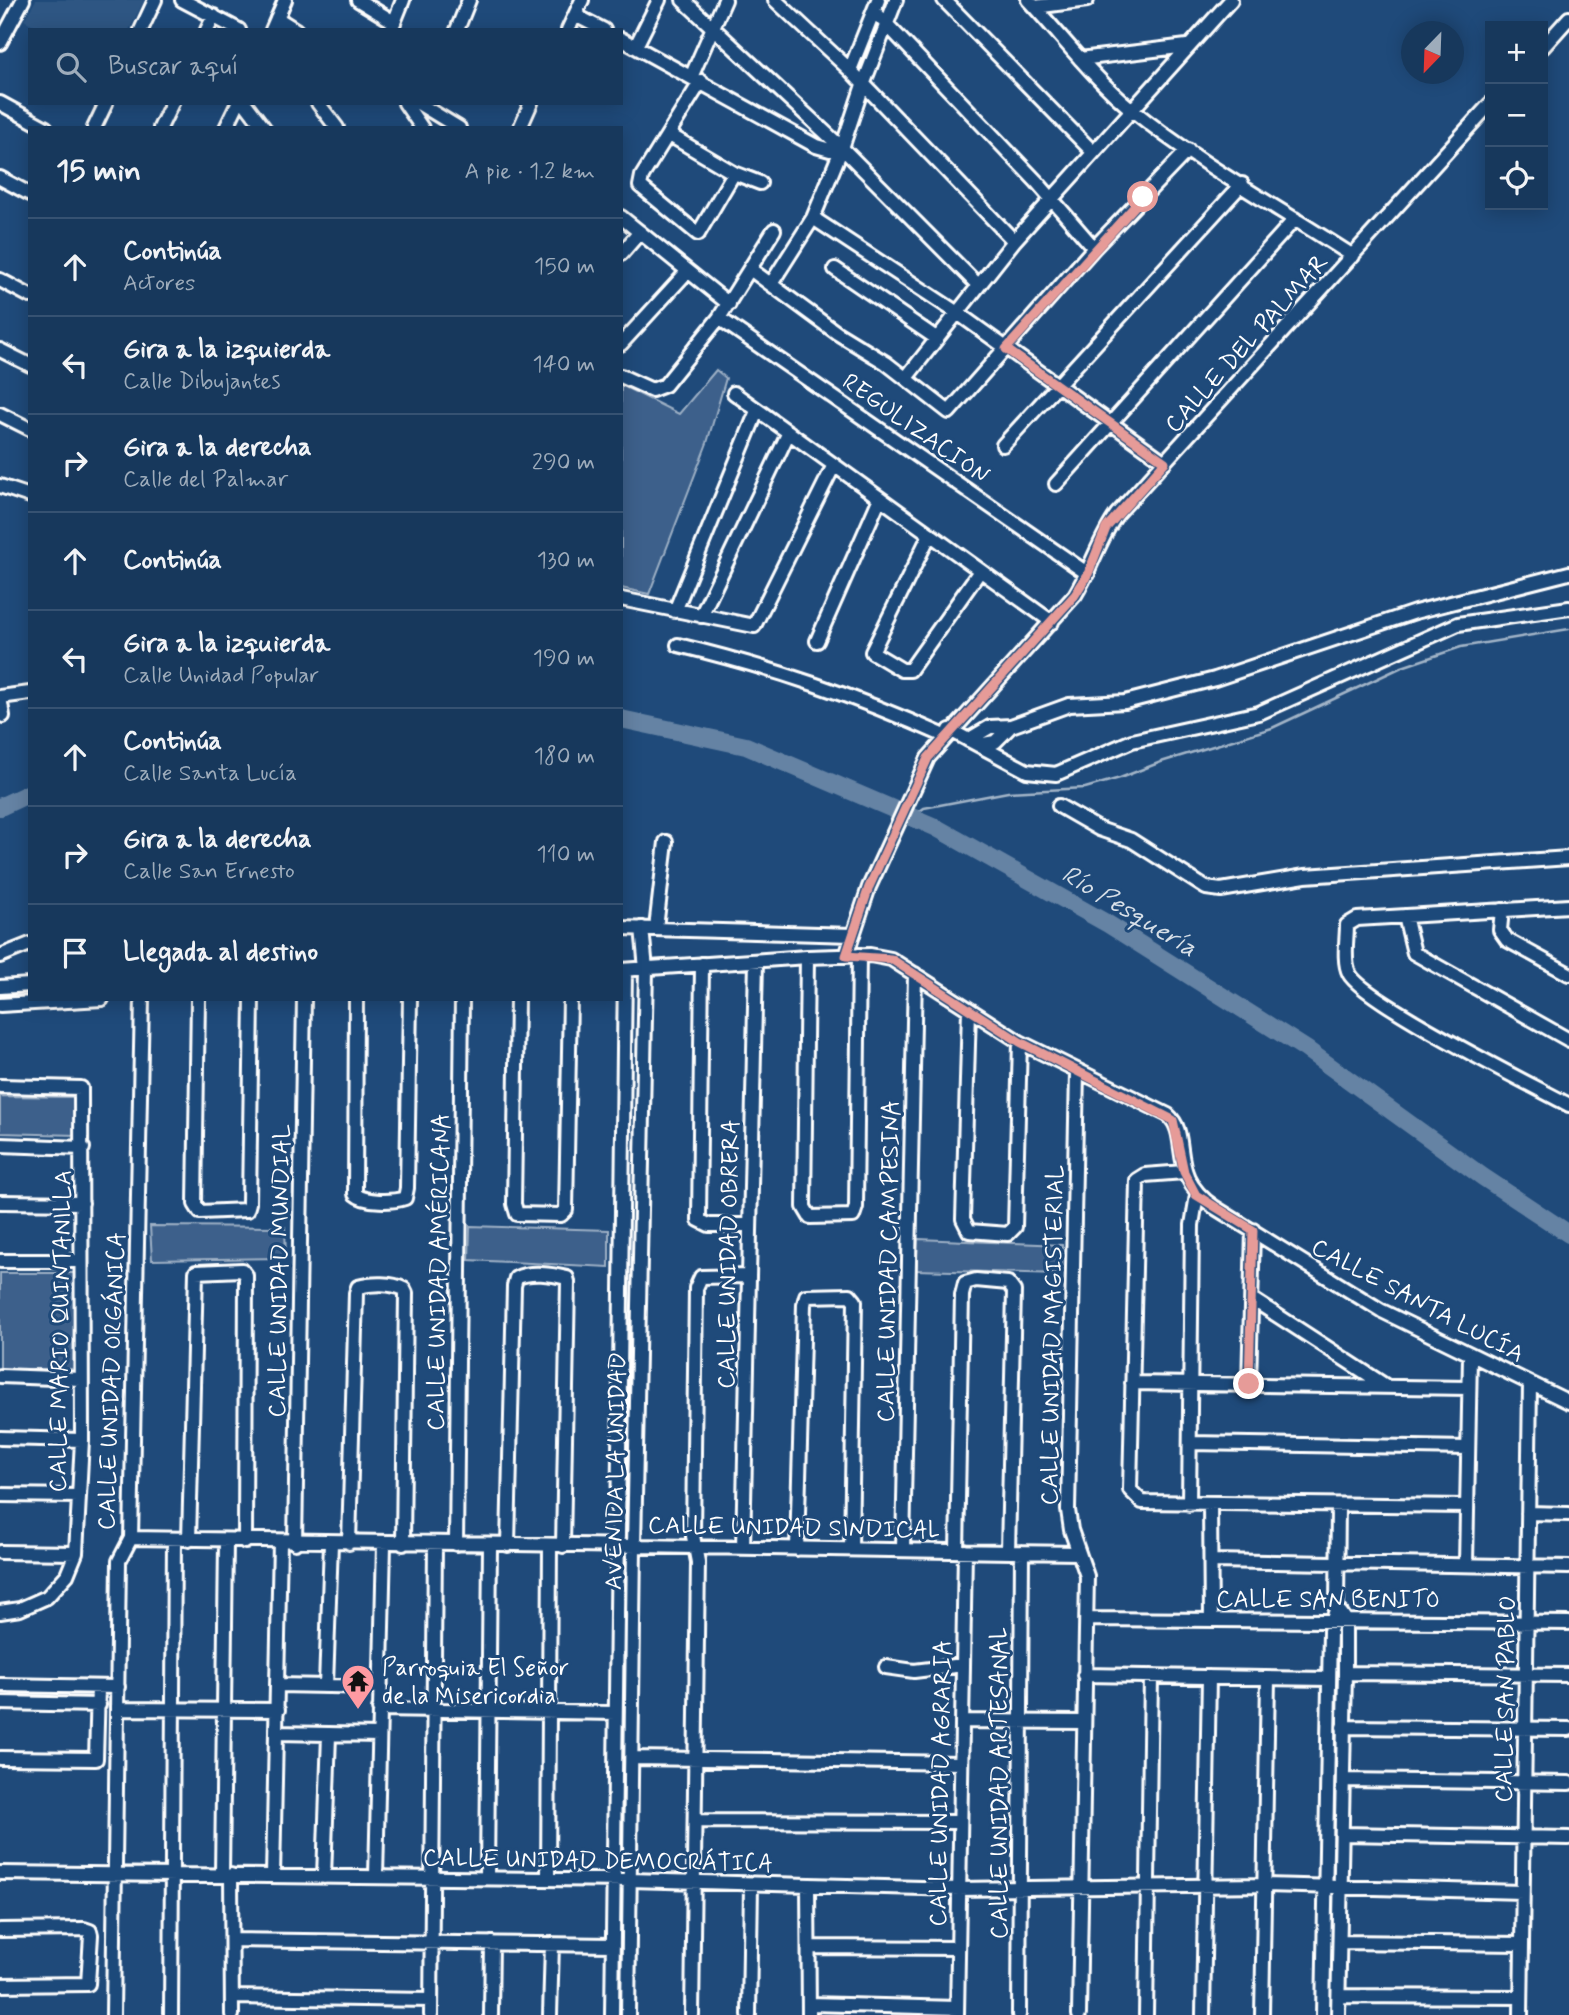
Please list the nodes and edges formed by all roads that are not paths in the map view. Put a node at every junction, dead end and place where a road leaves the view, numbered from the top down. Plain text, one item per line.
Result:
1 (23, 0) edge
2 (155, 0) edge
3 (182, 0) edge
4 (285, 0) edge
5 (358, 0) edge
6 (403, 0) edge
7 (469, 0) edge
8 (582, 0) edge
9 (659, 0) edge
10 (683, 0) edge
11 (726, 0) edge
12 (775, 0) edge
13 (896, 0) edge
14 (944, 0) edge
15 (1087, 0) edge
16 (1231, 0) edge
17 (1032, 4) edge
18 (876, 6) edge
19 (575, 15) junction
20 (214, 16) junction
21 (1569, 18) edge
22 (274, 24) edge
23 (887, 24) junction
24 (393, 26) edge
25 (712, 26) junction
26 (142, 28) edge
27 (208, 28) edge
28 (235, 28) edge
29 (458, 28) edge
30 (569, 28) edge
31 (600, 28) edge
32 (623, 39) edge
33 (1548, 41) edge
34 (0, 43) edge
35 (636, 46) junction
36 (1187, 46) junction
37 (1080, 59) junction
38 (850, 71) junction
39 (696, 78) junction
40 (863, 85) junction
41 (0, 103) edge
42 (105, 105) edge
43 (171, 105) edge
44 (237, 105) edge
45 (247, 105) edge
46 (320, 105) edge
47 (406, 105) edge
48 (421, 105) edge
49 (530, 105) edge
50 (1131, 109) junction
51 (1485, 110) edge
52 (42, 126) edge
53 (95, 126) edge
54 (161, 126) edge
55 (227, 126) edge
56 (262, 126) edge
57 (335, 126) edge
58 (421, 126) edge
59 (456, 126) edge
60 (521, 126) edge
61 (668, 134) junction
62 (842, 148) junction
63 (1188, 150) junction
64 (1093, 152) junction
65 (734, 173) junction
66 (0, 178) edge
67 (760, 183) dead end
68 (1242, 184) junction
69 (28, 193) edge
70 (1051, 200) junction
71 (813, 218) junction
72 (623, 219) edge
73 (1295, 219) junction
74 (774, 230) dead end
75 (640, 232) junction
76 (1014, 241) junction
77 (1094, 248) junction
78 (623, 252) edge
79 (1353, 256) junction
80 (750, 269) junction
81 (835, 269) dead end
82 (687, 272) junction
83 (0, 280) edge
84 (771, 284) junction
85 (978, 285) junction
86 (28, 295) edge
87 (729, 304) junction
88 (956, 312) junction
89 (719, 318) junction
90 (936, 338) junction
91 (623, 342) edge
92 (1006, 349) junction
93 (0, 350) edge
94 (28, 364) edge
95 (623, 377) edge
96 (906, 378) junction
97 (1056, 386) junction
98 (734, 393) dead end
99 (757, 411) junction
100 (0, 414) edge
101 (1112, 424) junction
102 (28, 428) edge
103 (789, 432) junction
104 (1003, 445) dead end
105 (1165, 462) junction
106 (834, 465) junction
107 (1056, 484) dead end
108 (0, 486) edge
109 (28, 495) edge
110 (880, 498) junction
111 (930, 534) junction
112 (980, 571) junction
113 (1569, 573) edge
114 (1088, 574) junction
115 (623, 599) edge
116 (1569, 608) edge
117 (675, 611) junction
118 (701, 616) junction
119 (1052, 622) junction
120 (817, 641) dead end
121 (678, 645) dead end
122 (28, 693) edge
123 (0, 697) edge
124 (3, 716) dead end
125 (947, 733) junction
126 (973, 743) junction
127 (1059, 806) dead end
128 (666, 842) dead end
129 (1569, 858) edge
130 (1569, 906) edge
131 (1502, 910) junction
132 (1405, 916) junction
133 (623, 928) edge
134 (642, 928) junction
135 (656, 928) junction
136 (782, 933) junction
137 (852, 935) junction
138 (28, 945) edge
139 (0, 956) edge
140 (846, 956) junction
141 (859, 956) junction
142 (807, 957) junction
143 (782, 959) junction
144 (755, 961) junction
145 (702, 964) junction
146 (646, 969) junction
147 (623, 970) edge
148 (915, 974) junction
149 (1569, 974) edge
150 (28, 985) edge
151 (0, 987) edge
152 (0, 997) edge
153 (68, 1001) edge
154 (142, 1001) edge
155 (198, 1001) edge
156 (252, 1001) edge
157 (304, 1001) edge
158 (356, 1001) edge
159 (410, 1001) edge
160 (462, 1001) edge
161 (517, 1001) edge
162 (570, 1001) edge
163 (623, 1001) edge
164 (35, 1003) junction
165 (0, 1005) edge
166 (969, 1010) junction
167 (1569, 1040) edge
168 (1020, 1042) junction
169 (1077, 1072) junction
170 (0, 1086) edge
171 (1569, 1105) edge
172 (0, 1145) edge
173 (83, 1148) junction
174 (1184, 1172) junction
175 (1196, 1195) junction
176 (0, 1202) edge
177 (82, 1203) junction
178 (749, 1225) junction
179 (1253, 1230) junction
180 (0, 1261) edge
181 (81, 1261) junction
182 (747, 1276) junction
183 (1252, 1299) junction
184 (1470, 1356) junction
185 (0, 1376) edge
186 (81, 1379) junction
187 (1132, 1383) junction
188 (1191, 1383) junction
189 (1249, 1384) junction
190 (1530, 1384) junction
191 (1387, 1387) junction
192 (1469, 1388) junction
193 (1569, 1402) edge
194 (0, 1438) edge
195 (82, 1440) junction
196 (1190, 1443) junction
197 (1468, 1448) junction
198 (0, 1495) edge
199 (79, 1496) junction
200 (1189, 1504) junction
201 (1210, 1504) junction
202 (1338, 1505) junction
203 (1467, 1506) junction
204 (1528, 1513) junction
205 (1569, 1514) edge
206 (131, 1538) junction
207 (174, 1539) junction
208 (188, 1540) junction
209 (226, 1542) junction
210 (245, 1542) junction
211 (280, 1542) junction
212 (296, 1543) junction
213 (331, 1543) junction
214 (349, 1543) junction
215 (384, 1544) junction
216 (403, 1544) junction
217 (435, 1544) junction
218 (456, 1545) junction
219 (490, 1545) junction
220 (508, 1545) junction
221 (557, 1546) junction
222 (618, 1546) junction
223 (634, 1546) junction
224 (695, 1548) junction
225 (743, 1548) junction
226 (797, 1549) junction
227 (851, 1549) junction
228 (903, 1549) junction
229 (961, 1551) junction
230 (0, 1552) edge
231 (1015, 1552) junction
232 (76, 1553) junction
233 (1079, 1553) junction
234 (1212, 1561) junction
235 (1337, 1563) junction
236 (1466, 1564) junction
237 (1528, 1566) junction
238 (1569, 1567) edge
239 (1337, 1606) junction
240 (0, 1612) edge
241 (1087, 1619) junction
242 (1331, 1619) junction
243 (1345, 1619) junction
244 (1210, 1620) junction
245 (1528, 1623) junction
246 (1569, 1623) edge
247 (963, 1665) junction
248 (886, 1667) dead end
249 (1345, 1673) junction
250 (1526, 1674) junction
251 (1084, 1675) junction
252 (1569, 1675) edge
253 (1151, 1676) junction
254 (1209, 1677) junction
255 (1268, 1679) junction
256 (1328, 1679) junction
257 (0, 1685) edge
258 (278, 1685) junction
259 (326, 1685) junction
260 (379, 1686) junction
261 (98, 1687) junction
262 (118, 1687) junction
263 (0, 1703) edge
264 (99, 1705) junction
265 (118, 1709) junction
266 (171, 1709) junction
267 (379, 1709) junction
268 (224, 1710) junction
269 (278, 1710) junction
270 (434, 1711) junction
271 (489, 1712) junction
272 (550, 1713) junction
273 (615, 1713) junction
274 (962, 1721) junction
275 (1021, 1721) junction
276 (1083, 1722) junction
277 (1343, 1727) junction
278 (1525, 1728) junction
279 (1569, 1728) edge
280 (277, 1733) junction
281 (329, 1735) junction
282 (379, 1735) junction
283 (0, 1758) edge
284 (633, 1758) junction
285 (695, 1759) junction
286 (961, 1763) junction
287 (1343, 1780) junction
288 (1524, 1781) junction
289 (1569, 1783) edge
290 (695, 1821) junction
291 (960, 1822) junction
292 (1342, 1834) junction
293 (1523, 1837) junction
294 (1569, 1838) edge
295 (0, 1873) edge
296 (114, 1874) junction
297 (172, 1874) junction
298 (227, 1875) junction
299 (274, 1876) junction
300 (324, 1877) junction
301 (376, 1877) junction
302 (432, 1878) junction
303 (486, 1878) junction
304 (548, 1879) junction
305 (614, 1880) junction
306 (630, 1880) junction
307 (694, 1883) junction
308 (751, 1885) junction
309 (808, 1885) junction
310 (1148, 1885) junction
311 (1205, 1885) junction
312 (1265, 1885) junction
313 (1081, 1886) junction
314 (1341, 1886) junction
315 (1324, 1887) junction
316 (959, 1888) junction
317 (1019, 1888) junction
318 (1522, 1892) junction
319 (0, 1930) edge
320 (233, 1940) junction
321 (432, 1942) junction
322 (1341, 1942) junction
323 (492, 1943) junction
324 (552, 1944) junction
325 (1522, 1944) junction
326 (613, 1945) junction
327 (811, 1947) junction
328 (958, 1948) junction
329 (0, 1985) edge
330 (1339, 1996) junction
331 (232, 1997) junction
332 (1521, 1997) junction
333 (431, 2000) junction
334 (810, 2010) edge
335 (957, 2012) edge
336 (113, 2015) edge
337 (171, 2015) edge
338 (232, 2015) edge
339 (431, 2015) edge
340 (491, 2015) edge
341 (550, 2015) edge
342 (612, 2015) edge
343 (628, 2015) edge
344 (692, 2015) edge
345 (749, 2015) edge
346 (1018, 2015) edge
347 (1079, 2015) edge
348 (1146, 2015) edge
349 (1203, 2015) edge
350 (1262, 2015) edge
351 (1323, 2015) edge
352 (1338, 2015) edge
353 (1521, 2015) edge

1 - 34 street
2 - 26 street
3 - 20 street
4 - 22 street
5 - 24 street
6 - 24 street
7 - 29 street
8 - 19 street
9 - 35 street
10 - 25 street
11 - 25 street
12 - 38 street
13 - 23 street
14 - 64 street
15 - 17 street
16 - 36 street
17 - 37 street
18 - 23 street
18 - 38 street
19 - 30 street
19 - 31 street
20 - 27 street
20 - 28 street
21 - 33 street
23 - 40 street
23 - 70 street
25 - 39 street
25 - 62 street
32 - 35 street
35 - 39 street
36 - 37 street
36 - 50 street
37 - 50 street
38 - 40 street
39 - 61 street
39 - 62 street
40 - 62 street
40 - 76 street
41 - 52 street
42 - 53 street
43 - 54 street
44 - 55 street
45 - 56 street
46 - 57 street
47 - 58 street
48 - 59 street
49 - 60 street
50 - 63 street
50 - 64 street
51 - 79 street, CALLE DEL PALMAR
61 - 65 street
61 - 65 street
62 - 71 street
62 - 85 street
63 - 68 street
63 - 77 street
64 - 70 street
65 - 67 street
66 - 69 street
68 - 73 street
68 - 97 street
70 - 76 street
70 - 77 street
71 - 84 street
71 - 88 street
72 - 75 street
73 - 79 street
73 - 101 street
74 - 80 street
75 - 78 street
75 - 82 street
76 - 85 street
77 - 92 street
79 - 105 street, CALLE DEL PALMAR
80 - 84 street
80 - 87 street
81 - 90 street
82 - 87 street
82 - 91 street
83 - 86 street
84 - 96 street
85 - 88 street
87 - 89 street
88 - 90 street
88 - 92 street
89 - 95 street
89 - 114 street, REGULIZACION
90 - 96 street
92 - 96 street
92 - 97 street
93 - 94 street
97 - 101 street
97 - 104 street
98 - 99 street
99 - 103 street
99 - 117 street
100 - 102 street
101 - 105 street
101 - 107 street
103 - 106 street
103 - 118 street
105 - 114 street, CALLE DEL PALMAR
106 - 110 street
106 - 118 street
108 - 109 street
110 - 111 street
110 - 120 street
111 - 112 street
111 - 112 street
112 - 119 street
113 - 126 street
114 - 119 street, CALLE DEL PALMAR
115 - 117 street
116 - 126 street
117 - 118 street
119 - 125 street, CALLE DEL PALMAR
121 - 125 street
122 - 123 street
123 - 124 street
125 - 126 street
125 - 137 street, CALLE DEL PALMAR
127 - 129 street
128 - 135 street
130 - 131 street
131 - 132 street
131 - 149 street
132 - 167 street
132 - 171 street
133 - 134 street
134 - 135 street
134 - 146 street, AVENIDA LA UNIDAD
135 - 136 street
136 - 137 street
136 - 143 street
137 - 140 street, CALLE DEL PALMAR
138 - 139 street
140 - 141 street
140 - 142 street
141 - 142 street
141 - 148 street
142 - 143 street
143 - 144 street
144 - 145 street
144 - 178 street, CALLE UNIDAD OBRERA
145 - 146 street
145 - 178 street
146 - 147 street
146 - 223 street, AVENIDA LA UNIDAD
148 - 166 street
148 - 228 street, CALLE UNIDAD CAMPESINA
150 - 151 street
152 - 164 street
153 - 164 street
154 - 206 street, CALLE UNIDAD ORGÁNICA
155 - 156 street
157 - 212 street, CALLE UNIDAD MUNDIAL
158 - 159 street
160 - 218 street, CALLE UNIDAD AMÉRICANA
161 - 162 street
163 - 222 street, AVENIDA LA UNIDAD
164 - 165 street
166 - 168 street
166 - 168 street
168 - 169 street
169 - 174 street
169 - 233 street, CALLE UNIDAD MAGISTERIAL
170 - 173 street, CALLE MARIO QUINTANILLA
172 - 173 street
173 - 177 street, CALLE MARIO QUINTANILLA
174 - 175 street
174 - 187 street
175 - 179 street, CALLE SANTA LUCÍA
175 - 188 street
176 - 177 street
177 - 181 street, CALLE MARIO QUINTANILLA
178 - 182 street, CALLE UNIDAD OBRERA
179 - 183 street
179 - 184 street, CALLE SANTA LUCÍA
180 - 181 street
181 - 186 street, CALLE MARIO QUINTANILLA
182 - 224 street
182 - 225 street, CALLE UNIDAD OBRERA
183 - 189 street
183 - 191 street
184 - 190 street, CALLE SANTA LUCÍA
184 - 192 street
185 - 186 street
186 - 195 street, CALLE MARIO QUINTANILLA
187 - 188 street
187 - 200 street
188 - 189 street
188 - 196 street
189 - 191 street
190 - 193 street, CALLE SANTA LUCÍA
190 - 204 street, CALLE SAN PABLO
191 - 192 street
192 - 197 street
194 - 195 street
195 - 199 street, CALLE MARIO QUINTANILLA
196 - 197 street
196 - 200 street
197 - 203 street
198 - 199 street
199 - 232 street, CALLE MARIO QUINTANILLA
200 - 201 street
201 - 202 street
201 - 234 street
202 - 203 street
202 - 235 street
203 - 236 street
204 - 205 street
204 - 237 street, CALLE SAN PABLO
206 - 207 street, CALLE UNIDAD SINDICAL
206 - 262 street, CALLE UNIDAD ORGÁNICA
207 - 208 street, CALLE UNIDAD SINDICAL
207 - 266 street
208 - 209 street, CALLE UNIDAD SINDICAL
208 - 210 street
209 - 210 street, CALLE UNIDAD SINDICAL
209 - 268 street
210 - 211 street, CALLE UNIDAD SINDICAL
211 - 212 street, CALLE UNIDAD SINDICAL
211 - 258 street
212 - 213 street, CALLE UNIDAD SINDICAL
213 - 214 street, CALLE UNIDAD SINDICAL
213 - 259 street
214 - 215 street, CALLE UNIDAD SINDICAL
214 - 216 street
215 - 216 street, CALLE UNIDAD SINDICAL
215 - 260 street
216 - 217 street, CALLE UNIDAD SINDICAL
217 - 218 street, CALLE UNIDAD SINDICAL
217 - 270 street
218 - 219 street, CALLE UNIDAD SINDICAL
219 - 220 street, CALLE UNIDAD SINDICAL
219 - 271 street
220 - 221 street, CALLE UNIDAD SINDICAL
220 - 221 street
221 - 222 street, CALLE UNIDAD SINDICAL
221 - 272 street
222 - 223 street, CALLE UNIDAD SINDICAL
222 - 273 street, AVENIDA LA UNIDAD
223 - 224 street, CALLE UNIDAD SINDICAL
223 - 284 street, AVENIDA LA UNIDAD
224 - 225 street, CALLE UNIDAD SINDICAL
224 - 285 street
225 - 226 street, CALLE UNIDAD SINDICAL
226 - 227 street, CALLE UNIDAD SINDICAL
226 - 227 street
227 - 228 street, CALLE UNIDAD SINDICAL
228 - 229 street, CALLE UNIDAD SINDICAL
229 - 231 street, CALLE UNIDAD SINDICAL
229 - 231 street, CALLE UNIDAD AGRARIA
229 - 247 street, CALLE UNIDAD AGRARIA
230 - 232 street
231 - 233 street, CALLE UNIDAD SINDICAL
231 - 275 street, CALLE UNIDAD ARTESANAL
232 - 240 street, CALLE MARIO QUINTANILLA
233 - 241 street, CALLE UNIDAD MAGISTERIAL
234 - 235 street
234 - 244 street
235 - 236 street
235 - 239 street
236 - 237 street
237 - 238 street
237 - 245 street, CALLE SAN PABLO
239 - 242 street
239 - 243 street
241 - 244 street, CALLE SAN BENITO
241 - 251 street, CALLE UNIDAD MAGISTERIAL
242 - 243 street, CALLE SAN BENITO
242 - 244 street, CALLE SAN BENITO
242 - 256 street
243 - 245 street, CALLE SAN BENITO
243 - 249 street
245 - 246 street, CALLE SAN BENITO
245 - 250 street, CALLE SAN PABLO
247 - 248 street
247 - 274 street, CALLE UNIDAD AGRARIA
249 - 250 street
249 - 277 street
250 - 252 street
250 - 278 street, CALLE SAN PABLO
251 - 253 street
251 - 276 street, CALLE UNIDAD MAGISTERIAL
253 - 254 street
253 - 310 street
254 - 255 street
254 - 311 street
255 - 256 street
255 - 312 street
256 - 315 street
257 - 261 street
258 - 259 street
258 - 269 street
259 - 260 street
260 - 267 street
261 - 262 street
261 - 264 street
262 - 265 street, CALLE UNIDAD ORGÁNICA
263 - 264 street
264 - 283 street
265 - 266 street
265 - 296 street, CALLE UNIDAD ORGÁNICA
266 - 268 street
266 - 297 street
267 - 270 street
267 - 282 street
268 - 269 street
268 - 298 street
269 - 280 street
270 - 271 street
270 - 302 street
271 - 272 street
271 - 303 street
272 - 273 street
272 - 304 street
273 - 305 street, AVENIDA LA UNIDAD
274 - 275 street
274 - 286 street, CALLE UNIDAD AGRARIA
275 - 276 street
275 - 317 street, CALLE UNIDAD ARTESANAL
276 - 313 street, CALLE UNIDAD MAGISTERIAL
277 - 278 street
277 - 287 street
278 - 279 street
278 - 288 street, CALLE SAN PABLO
280 - 281 street
280 - 299 street
281 - 282 street
281 - 300 street
282 - 301 street
284 - 285 street
284 - 306 street, AVENIDA LA UNIDAD
285 - 286 street
285 - 290 street
286 - 291 street, CALLE UNIDAD AGRARIA
287 - 288 street
287 - 292 street
288 - 289 street
288 - 293 street, CALLE SAN PABLO
290 - 291 street
290 - 307 street
291 - 316 street, CALLE UNIDAD AGRARIA
292 - 293 street
292 - 314 street
293 - 294 street
293 - 318 street, CALLE SAN PABLO
295 - 296 street, CALLE UNIDAD DEMOCRÁTICA
296 - 297 street, CALLE UNIDAD DEMOCRÁTICA
296 - 336 street, CALLE UNIDAD ORGÁNICA
297 - 298 street, CALLE UNIDAD DEMOCRÁTICA
297 - 337 street
298 - 299 street, CALLE UNIDAD DEMOCRÁTICA
298 - 320 street
299 - 300 street, CALLE UNIDAD DEMOCRÁTICA
300 - 301 street, CALLE UNIDAD DEMOCRÁTICA
301 - 302 street, CALLE UNIDAD DEMOCRÁTICA
302 - 303 street, CALLE UNIDAD DEMOCRÁTICA
302 - 321 street
303 - 304 street, CALLE UNIDAD DEMOCRÁTICA
304 - 305 street, CALLE UNIDAD DEMOCRÁTICA
305 - 306 street, CALLE UNIDAD DEMOCRÁTICA
305 - 326 street, AVENIDA LA UNIDAD
306 - 307 street, CALLE UNIDAD DEMOCRÁTICA
306 - 343 street, AVENIDA LA UNIDAD
307 - 308 street, CALLE UNIDAD DEMOCRÁTICA
307 - 344 street
308 - 309 street, CALLE UNIDAD DEMOCRÁTICA
308 - 345 street
309 - 316 street, CALLE UNIDAD DEMOCRÁTICA
309 - 327 street
310 - 311 street, CALLE UNIDAD DEMOCRÁTICA
310 - 313 street, CALLE UNIDAD DEMOCRÁTICA
310 - 348 street
311 - 312 street, CALLE UNIDAD DEMOCRÁTICA
311 - 349 street
312 - 315 street, CALLE UNIDAD DEMOCRÁTICA
312 - 350 street
313 - 317 street, CALLE UNIDAD DEMOCRÁTICA
313 - 347 street, CALLE UNIDAD MAGISTERIAL
314 - 315 street, CALLE UNIDAD DEMOCRÁTICA
314 - 318 street, CALLE UNIDAD DEMOCRÁTICA
314 - 322 street
315 - 351 street
316 - 317 street, CALLE UNIDAD DEMOCRÁTICA
316 - 328 street, CALLE UNIDAD AGRARIA
317 - 346 street, CALLE UNIDAD ARTESANAL
318 - 325 street, CALLE SAN PABLO
319 - 329 street
320 - 321 street
320 - 331 street
321 - 323 street
321 - 333 street
322 - 325 street
322 - 330 street
323 - 324 street
323 - 340 street
324 - 326 street
324 - 341 street
325 - 332 street, CALLE SAN PABLO
326 - 342 street, AVENIDA LA UNIDAD
327 - 328 street
327 - 334 street
328 - 335 street, CALLE UNIDAD AGRARIA
330 - 332 street
330 - 352 street
331 - 333 street
331 - 338 street
332 - 353 street, CALLE SAN PABLO
333 - 339 street
334 - 335 street

